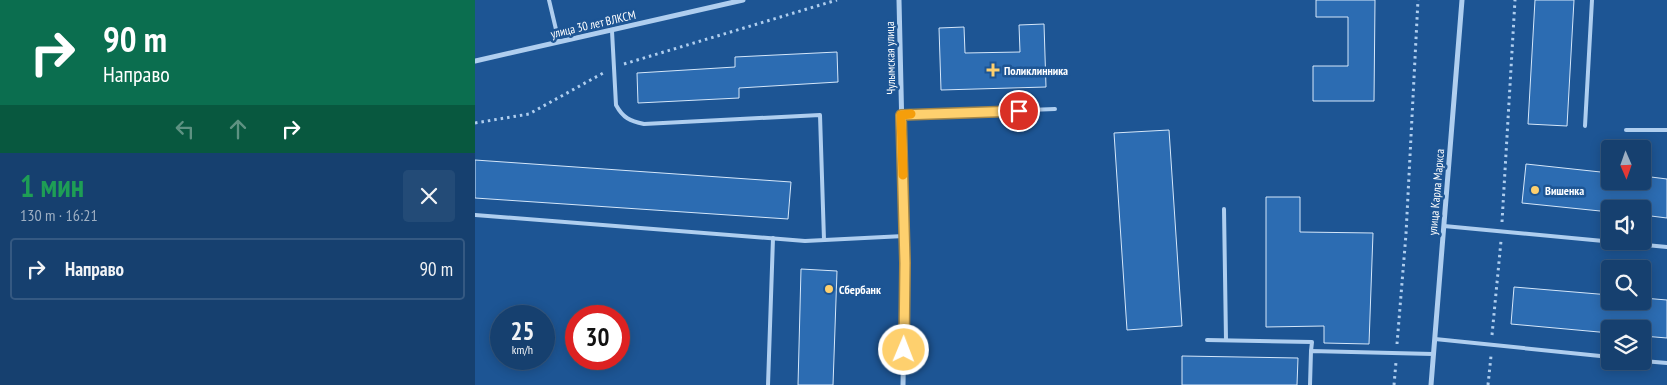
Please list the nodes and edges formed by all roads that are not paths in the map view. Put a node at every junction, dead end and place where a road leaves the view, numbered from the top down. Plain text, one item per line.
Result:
1 (549, 0) edge
2 (743, 0) edge
3 (899, 0) edge
4 (1462, 0) edge
5 (1592, 0) edge
6 (722, 2) edge
7 (612, 31) junction
8 (559, 42) junction
9 (475, 61) edge
10 (1055, 109) dead end
11 (901, 115) junction
12 (1585, 126) dead end
13 (1626, 130) dead end
14 (1667, 130) edge
15 (1224, 209) dead end
16 (475, 215) edge
17 (1444, 226) junction
18 (904, 236) junction
19 (773, 238) junction
20 (824, 240) junction
21 (1667, 247) edge
22 (1435, 338) junction
23 (1207, 340) dead end
24 (1226, 340) junction
25 (1311, 351) junction
26 (1433, 354) junction
27 (1601, 356) edge
28 (1651, 362) edge
29 (1667, 363) edge
30 (768, 385) edge
31 (903, 385) edge
32 (1311, 385) edge
33 (1431, 385) edge

1 - 8 lane
2 - 6 street, улица 30 лет ВЛКСМ
3 - 11 street, Чулымская улица
4 - 17 street, улица Карла Маркса
5 - 12 lane
6 - 7 street, улица 30 лет ВЛКСМ
7 - 8 street, улица 30 лет ВЛКСМ
7 - 20 lane
8 - 9 street, улица 30 лет ВЛКСМ
10 - 11 lane
11 - 18 street, Чулымская улица
13 - 14 lane
15 - 24 lane
16 - 19 lane
17 - 21 lane
17 - 22 street, улица Карла Маркса
18 - 20 lane
18 - 31 street, Чулымская улица
19 - 20 lane
19 - 30 lane
22 - 26 street, улица Карла Маркса
22 - 27 lane
23 - 24 lane
24 - 25 lane
25 - 26 lane
25 - 32 lane
26 - 33 street, улица Карла Маркса
28 - 29 lane

